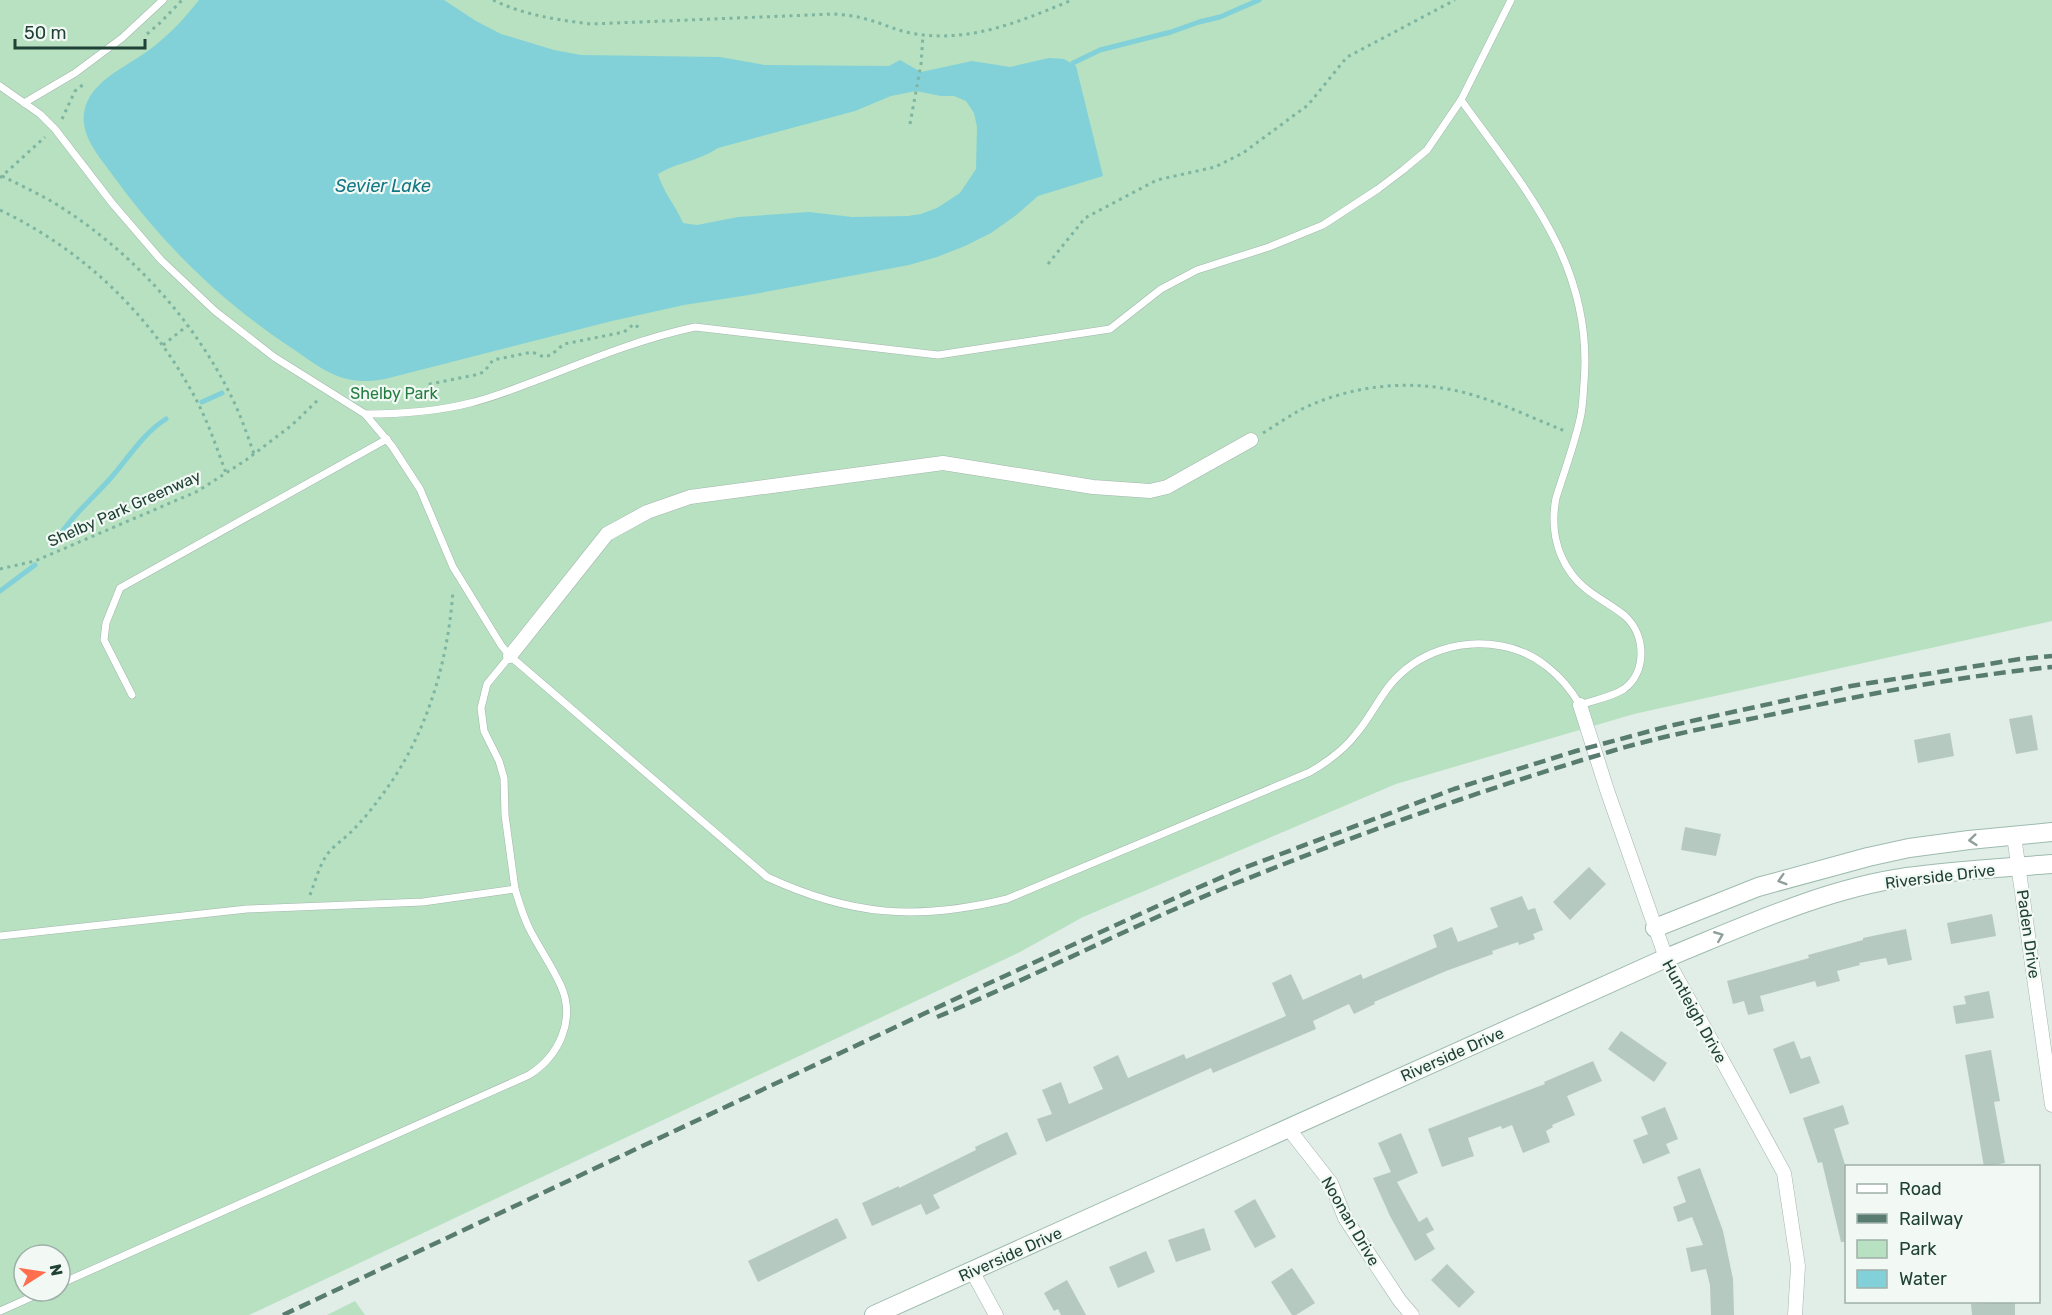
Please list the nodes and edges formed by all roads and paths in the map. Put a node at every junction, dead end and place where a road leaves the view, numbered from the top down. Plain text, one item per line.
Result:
1 (163, 0) edge
2 (182, 0) edge
3 (493, 0) edge
4 (1072, 0) edge
5 (1455, 0) edge
6 (1511, 0) edge
7 (923, 35) junction
8 (143, 37) dead end
9 (93, 76) dead end
10 (0, 86) edge
11 (1461, 100) junction
12 (24, 103) junction
13 (910, 124) dead end
14 (55, 129) junction
15 (1, 177) edge
16 (0, 210) edge
17 (1048, 264) dead end
18 (634, 324) dead end
19 (187, 326) junction
20 (163, 345) junction
21 (328, 391) junction
22 (433, 411) junction
23 (365, 414) junction
24 (1575, 435) junction
25 (387, 439) junction
26 (1251, 440) joint
27 (254, 454) junction
28 (226, 473) junction
29 (453, 567) junction
30 (0, 569) edge
31 (510, 656) junction
32 (132, 695) dead end
33 (1580, 705) junction
34 (2052, 832) edge
35 (2014, 836) junction
36 (2052, 864) edge
37 (2020, 867) junction
38 (515, 889) junction
39 (305, 907) junction
40 (1655, 928) junction
41 (0, 936) edge
42 (1666, 958) junction
43 (2052, 1105) edge
44 (1288, 1128) junction
45 (972, 1271) junction
46 (72, 1279) edge
47 (18, 1303) edge
48 (0, 1311) edge
49 (874, 1315) edge
50 (996, 1315) edge
51 (1412, 1315) edge
52 (1795, 1315) edge

1 - 12 lane
2 - 8 path
3 - 7 path
4 - 7 path
5 - 17 path
6 - 11 lane
7 - 13 path
9 - 14 path
10 - 12 lane
11 - 22 lane
11 - 24 lane
12 - 14 lane
14 - 15 path
14 - 21 lane
15 - 19 path
16 - 20 path
18 - 22 path
19 - 20 path
19 - 27 path
20 - 28 path
21 - 23 lane
21 - 27 path, Shelby Park Greenway
22 - 23 lane
23 - 25 lane
24 - 26 path
24 - 33 lane
25 - 29 lane
25 - 32 lane
26 - 31 street
27 - 28 path, Shelby Park Greenway
28 - 30 path, Shelby Park Greenway
29 - 31 lane
29 - 39 path
31 - 33 lane
31 - 38 lane
33 - 40 street, Huntleigh Drive
34 - 35 street, Riverside Drive
35 - 37 street, Paden Drive
35 -> 40 street, Riverside Drive
36 - 37 street, Riverside Drive
42 -> 37 street, Riverside Drive
37 - 43 street, Paden Drive
38 - 39 lane
38 - 46 lane
39 - 41 lane
40 - 42 street, Huntleigh Drive
42 - 44 street, Riverside Drive
42 - 52 street, Huntleigh Drive
44 - 45 street, Riverside Drive
44 - 51 street, Noonan Drive
45 - 49 street, Riverside Drive
45 - 50 street
47 - 48 lane

